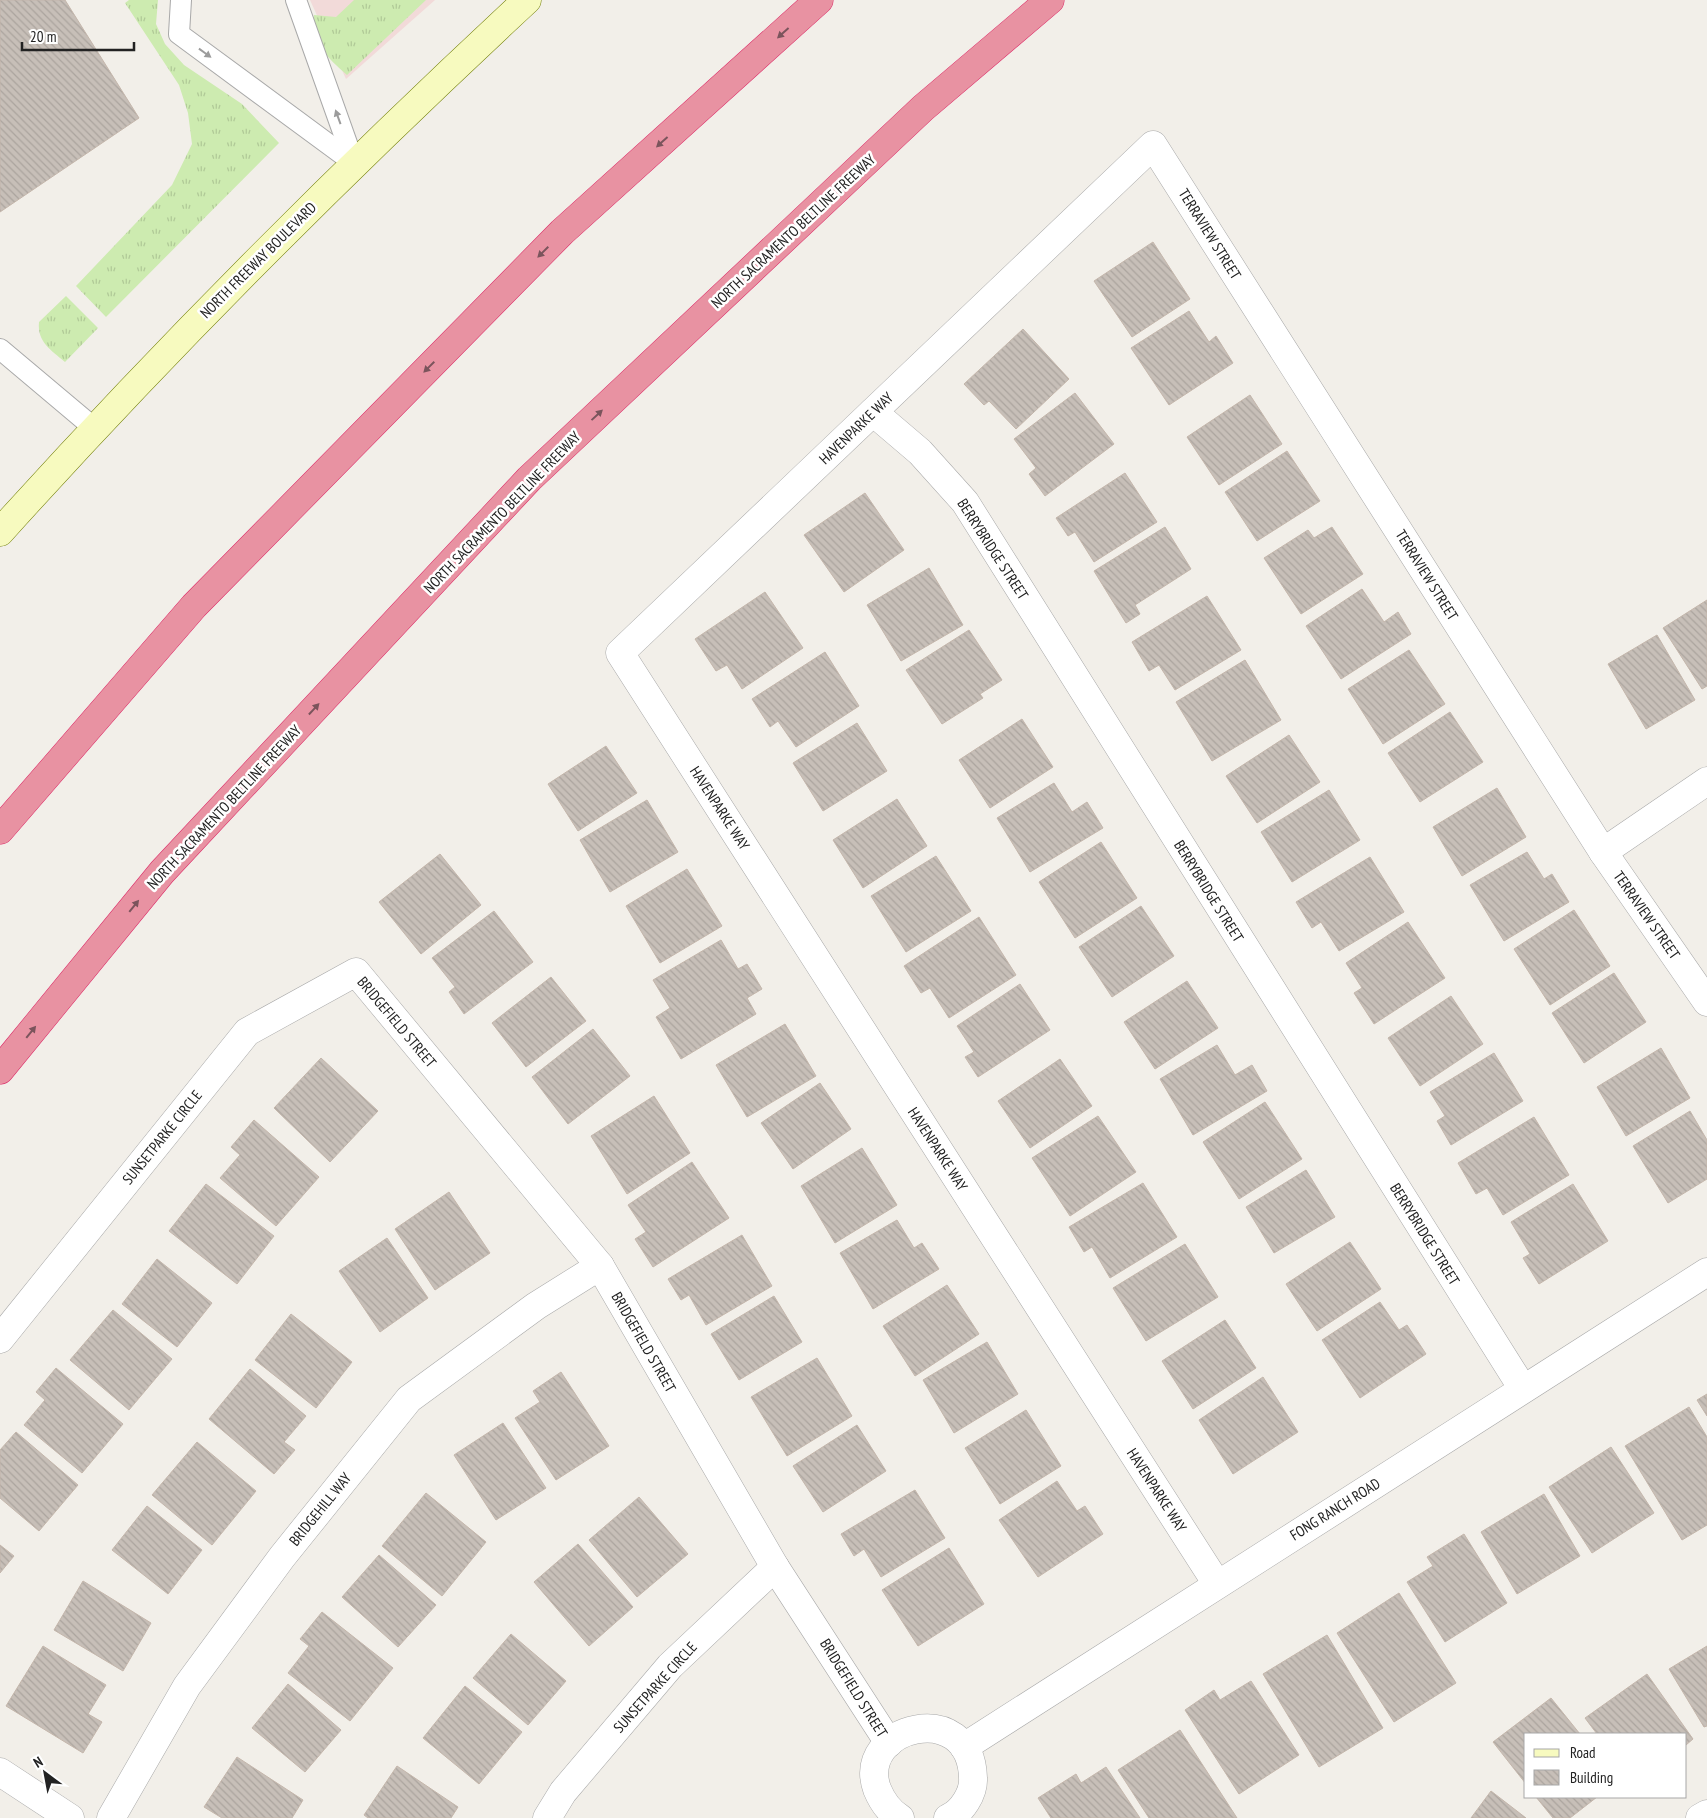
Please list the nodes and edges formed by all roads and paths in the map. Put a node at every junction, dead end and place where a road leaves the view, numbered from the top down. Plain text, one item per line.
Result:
1 (181, 0) edge
2 (296, 0) edge
3 (528, 0) edge
4 (819, 0) edge
5 (1050, 0) edge
6 (1153, 145) joint
7 (354, 163) junction
8 (0, 349) edge
9 (873, 412) junction
10 (94, 428) junction
11 (0, 532) edge
12 (1707, 781) edge
13 (0, 830) edge
14 (1603, 852) junction
15 (356, 972) joint
16 (1707, 1002) edge
17 (0, 1070) edge
18 (600, 1266) junction
19 (1707, 1272) edge
20 (0, 1339) edge
21 (1523, 1389) junction
22 (775, 1567) junction
23 (1217, 1584) junction
24 (889, 1743) junction
25 (964, 1747) junction
26 (0, 1772) edge
27 (882, 1812) edge
28 (1707, 1814) edge
29 (953, 1817) edge
30 (70, 1818) edge
31 (111, 1818) edge
32 (547, 1818) edge
33 (1700, 1818) edge

1 -> 7 lane
7 -> 2 lane
3 - 7 street, NORTH FREEWAY BOULEVARD
4 -> 13 highway
17 -> 5 highway, NORTH SACRAMENTO BELTLINE FREEWAY
6 - 9 street, HAVENPARKE WAY
6 - 14 street, TERRAVIEW STREET
7 - 10 street, NORTH FREEWAY BOULEVARD
8 - 10 lane
9 - 21 street, BERRYBRIDGE STREET
9 - 23 street, HAVENPARKE WAY
10 - 11 street, NORTH FREEWAY BOULEVARD
12 - 14 street
14 - 16 street, TERRAVIEW STREET
15 - 18 street, BRIDGEFIELD STREET
15 - 20 street, SUNSETPARKE CIRCLE
18 - 22 street, BRIDGEFIELD STREET
18 - 31 street, BRIDGEHILL WAY
19 - 21 street, FONG RANCH ROAD
21 - 23 street, FONG RANCH ROAD
22 - 24 street, BRIDGEFIELD STREET
22 - 32 street, SUNSETPARKE CIRCLE
23 - 25 street, FONG RANCH ROAD
24 - 25 street
24 - 27 street
25 - 29 street
26 - 30 street
28 - 33 street

